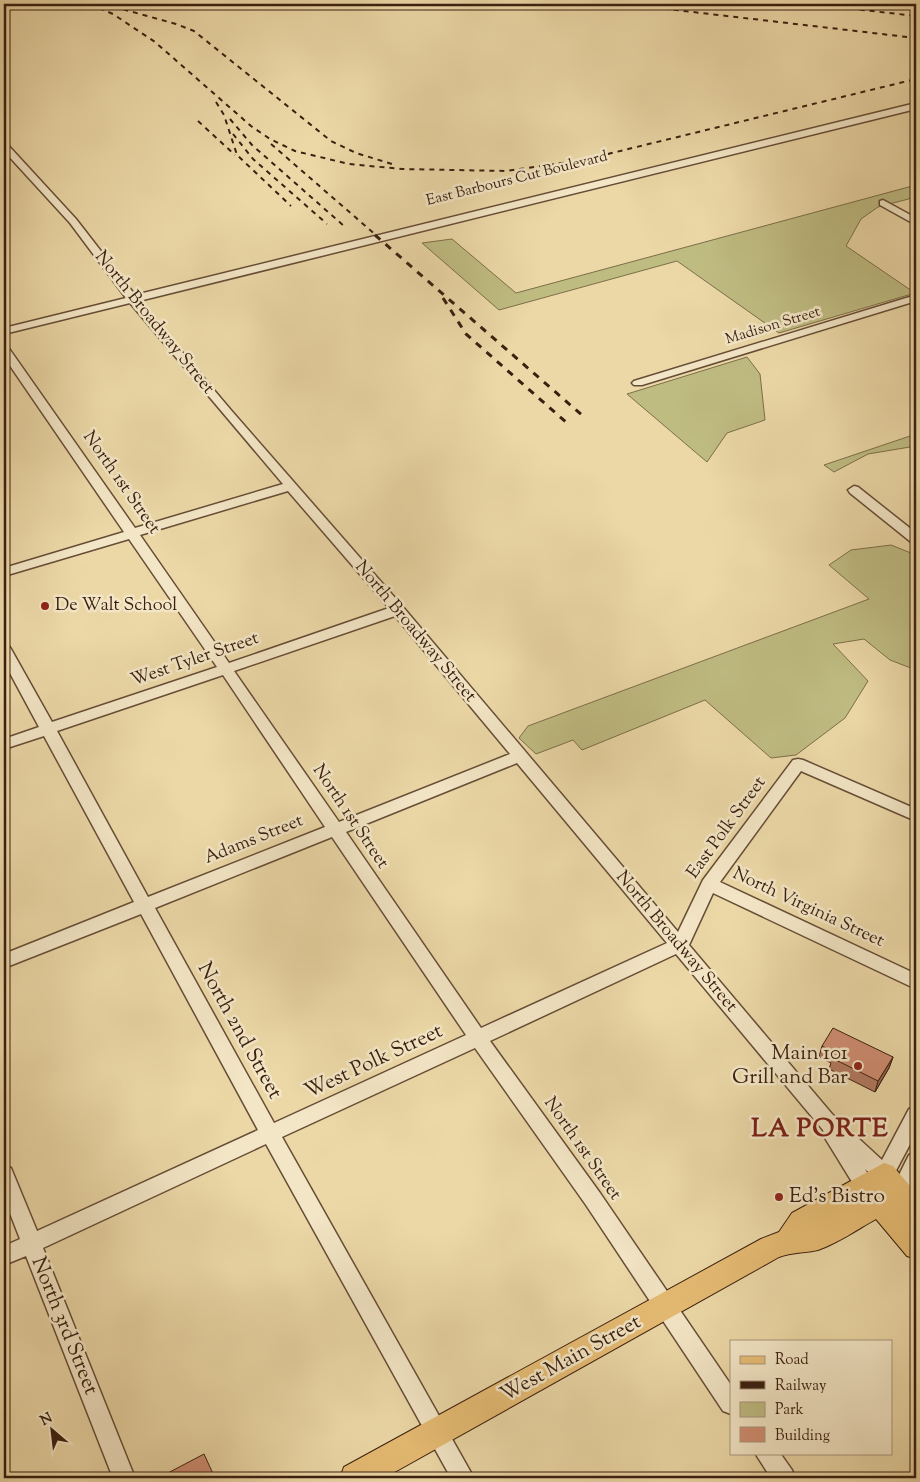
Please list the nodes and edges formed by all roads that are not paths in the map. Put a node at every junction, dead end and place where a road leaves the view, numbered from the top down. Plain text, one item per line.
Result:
1 (916, 96) edge
2 (916, 106) edge
3 (843, 115) junction
4 (854, 121) junction
5 (4, 146) edge
6 (705, 148) junction
7 (716, 156) junction
8 (510, 196) junction
9 (883, 202) dead end
10 (520, 204) junction
11 (916, 222) edge
12 (332, 240) junction
13 (342, 248) junction
14 (129, 295) junction
15 (916, 298) edge
16 (4, 321) edge
17 (4, 331) edge
18 (4, 349) edge
19 (638, 383) dead end
20 (290, 486) junction
21 (854, 490) dead end
22 (132, 534) junction
23 (916, 539) edge
24 (4, 572) edge
25 (398, 610) junction
26 (4, 649) edge
27 (226, 669) junction
28 (49, 729) junction
29 (4, 744) edge
30 (520, 756) junction
31 (916, 815) edge
32 (334, 830) junction
33 (709, 884) junction
34 (143, 905) junction
35 (680, 946) junction
36 (4, 961) edge
37 (916, 982) edge
38 (478, 1038) junction
39 (916, 1115) edge
40 (270, 1134) junction
41 (916, 1162) edge
42 (4, 1174) edge
43 (882, 1189) junction
44 (916, 1212) edge
45 (31, 1244) junction
46 (916, 1247) edge
47 (4, 1256) edge
48 (665, 1306) junction
49 (730, 1402) edge
50 (438, 1432) junction
51 (767, 1454) edge
52 (124, 1478) edge
53 (355, 1478) edge
54 (463, 1478) edge
55 (784, 1478) edge

1 - 3 street, East Barbours Cut Boulevard
2 - 4 street, East Barbours Cut Boulevard
3 - 4 street
3 - 6 street, East Barbours Cut Boulevard
4 - 7 street, East Barbours Cut Boulevard
5 - 14 street, North Broadway Street
6 - 7 street
6 - 8 street, East Barbours Cut Boulevard
7 - 10 street, East Barbours Cut Boulevard
8 - 10 street
8 - 12 street, East Barbours Cut Boulevard
9 - 11 street
10 - 13 street, East Barbours Cut Boulevard
12 - 13 street
12 - 14 street, East Barbours Cut Boulevard
13 - 14 street, East Barbours Cut Boulevard
14 - 16 street
14 - 17 street
14 - 20 street, North Broadway Street
15 - 19 street, Madison Street
18 - 22 street, North 1st Street
20 - 22 street
20 - 25 street, North Broadway Street
21 - 23 street
22 - 24 street
22 - 27 street, North 1st Street
25 - 27 street, West Tyler Street
25 - 30 street, North Broadway Street
26 - 28 street, North 2nd Street
27 - 28 street, West Tyler Street
27 - 32 street, North 1st Street
28 - 29 street, West Tyler Street
28 - 34 street, North 2nd Street
30 - 32 street, Adams Street
30 - 35 street, North Broadway Street
31 - 33 street, East Polk Street
32 - 34 street, Adams Street
32 - 38 street, North 1st Street
33 - 35 street, East Polk Street
33 - 37 street, North Virginia Street
34 - 36 street, Adams Street
34 - 40 street, North 2nd Street
35 - 38 street, West Polk Street
35 - 43 street, North Broadway Street
38 - 40 street, West Polk Street
38 - 48 street, North 1st Street
39 - 43 street
40 - 45 street, West Polk Street
40 - 50 street, North 2nd Street
41 - 43 street
42 - 45 street, North 3rd Street
43 - 44 main road
43 - 46 main road
43 - 48 main road, West Main Street
45 - 47 street, West Polk Street
45 - 52 street, North 3rd Street
48 - 49 street, North 1st Street
48 - 50 main road, West Main Street
50 - 53 main road, West Main Street
50 - 54 street, North 2nd Street
51 - 55 street

